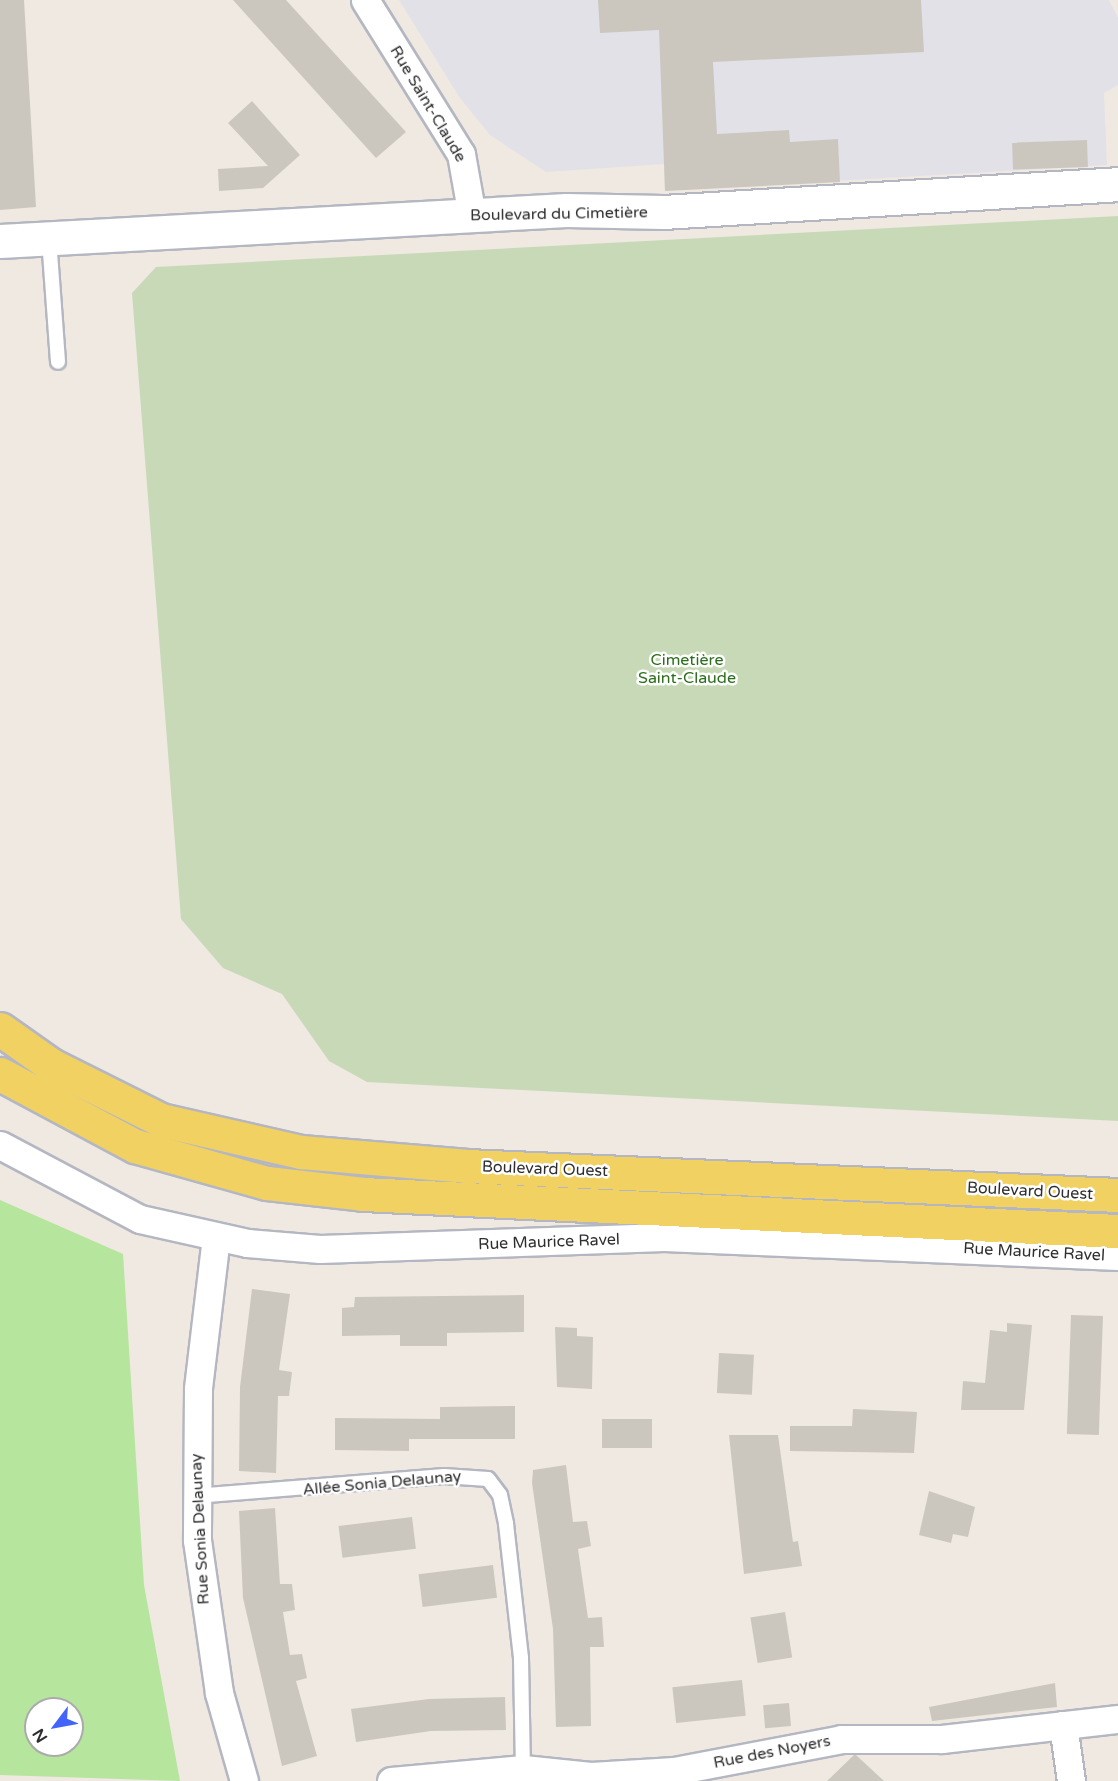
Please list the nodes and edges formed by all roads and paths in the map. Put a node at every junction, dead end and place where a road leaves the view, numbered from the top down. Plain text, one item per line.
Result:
1 (365, 0) edge
2 (1118, 184) edge
3 (472, 216) junction
4 (49, 239) junction
5 (0, 241) edge
6 (58, 362) dead end
7 (0, 1029) edge
8 (0, 1074) edge
9 (0, 1145) edge
10 (1118, 1195) edge
11 (1118, 1231) edge
12 (216, 1237) junction
13 (1118, 1256) edge
14 (195, 1496) junction
15 (1118, 1719) edge
16 (1063, 1725) junction
17 (523, 1769) junction
18 (406, 1780) edge
19 (243, 1781) edge
20 (1071, 1781) edge

1 - 3 street, Rue Saint-Claude
2 - 3 street, Boulevard du Cimetière
3 - 4 street, Boulevard du Cimetière
4 - 5 street, Boulevard du Cimetière
4 - 6 lane
7 - 10 main road, Boulevard Ouest
8 - 11 main road, Boulevard Ouest
9 - 12 street, Rue Maurice Ravel
12 - 13 street, Rue Maurice Ravel
12 - 14 street, Rue Sonia Delaunay
14 - 17 lane, Allée Sonia Delaunay
14 - 19 street, Rue Sonia Delaunay
15 - 16 street, Rue des Noyers
16 - 17 street, Rue des Noyers
16 - 20 street
17 - 18 street, Rue des Noyers

